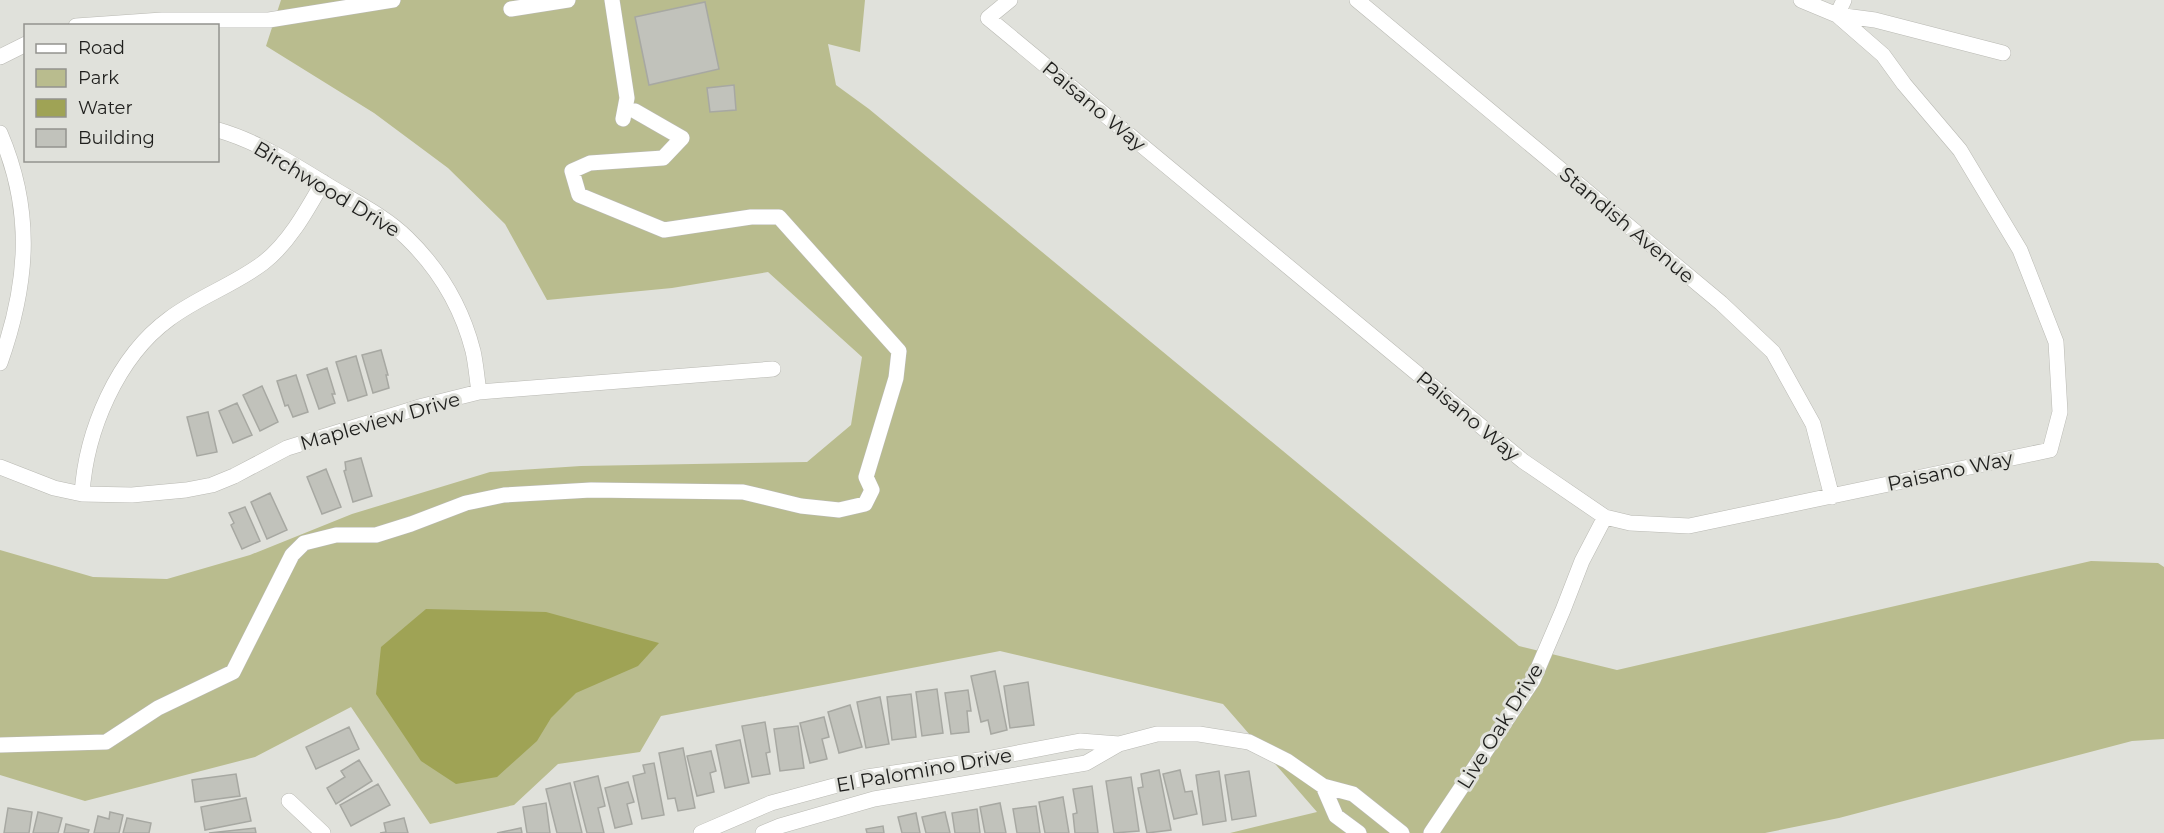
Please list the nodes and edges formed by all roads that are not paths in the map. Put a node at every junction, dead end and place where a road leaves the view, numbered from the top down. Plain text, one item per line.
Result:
1 (393, 0) edge
2 (568, 0) edge
3 (612, 0) edge
4 (1010, 0) edge
5 (1357, 0) edge
6 (1801, 0) edge
7 (1844, 0) edge
8 (511, 9) dead end
9 (1837, 15) junction
10 (161, 23) edge
11 (133, 24) edge
12 (24, 45) edge
13 (2003, 53) dead end
14 (0, 57) edge
15 (219, 130) edge
16 (0, 133) edge
17 (323, 182) junction
18 (0, 363) edge
19 (773, 369) dead end
20 (479, 392) junction
21 (0, 467) edge
22 (82, 494) junction
23 (1832, 497) junction
24 (1605, 517) junction
25 (1119, 744) junction
26 (0, 745) edge
27 (1323, 786) junction
28 (289, 801) dead end
29 (1364, 803) junction
30 (1353, 829) edge
31 (323, 833) edge
32 (701, 833) edge
33 (763, 833) edge
34 (1402, 833) edge
35 (1431, 833) edge

1 - 10 street
2 - 8 street
3 - 26 street
4 - 24 street, Paisano Way
5 - 23 street, Standish Avenue
6 - 9 street
7 - 9 street
9 - 13 street
9 - 23 street, Paisano Way
10 - 11 street
12 - 14 street
15 - 17 street, Birchwood Drive
16 - 18 street
17 - 20 street, Birchwood Drive
17 - 22 street
19 - 20 street, Mapleview Drive
20 - 22 street, Mapleview Drive
21 - 22 street, Mapleview Drive
23 - 24 street, Paisano Way
24 - 35 street, Live Oak Drive
25 - 27 street, El Palomino Drive
25 - 32 street, El Palomino Drive
25 - 33 street, El Palomino Drive
27 - 29 street, El Palomino Drive
27 - 30 street
28 - 31 street
29 - 30 street
29 - 34 street, El Palomino Drive

